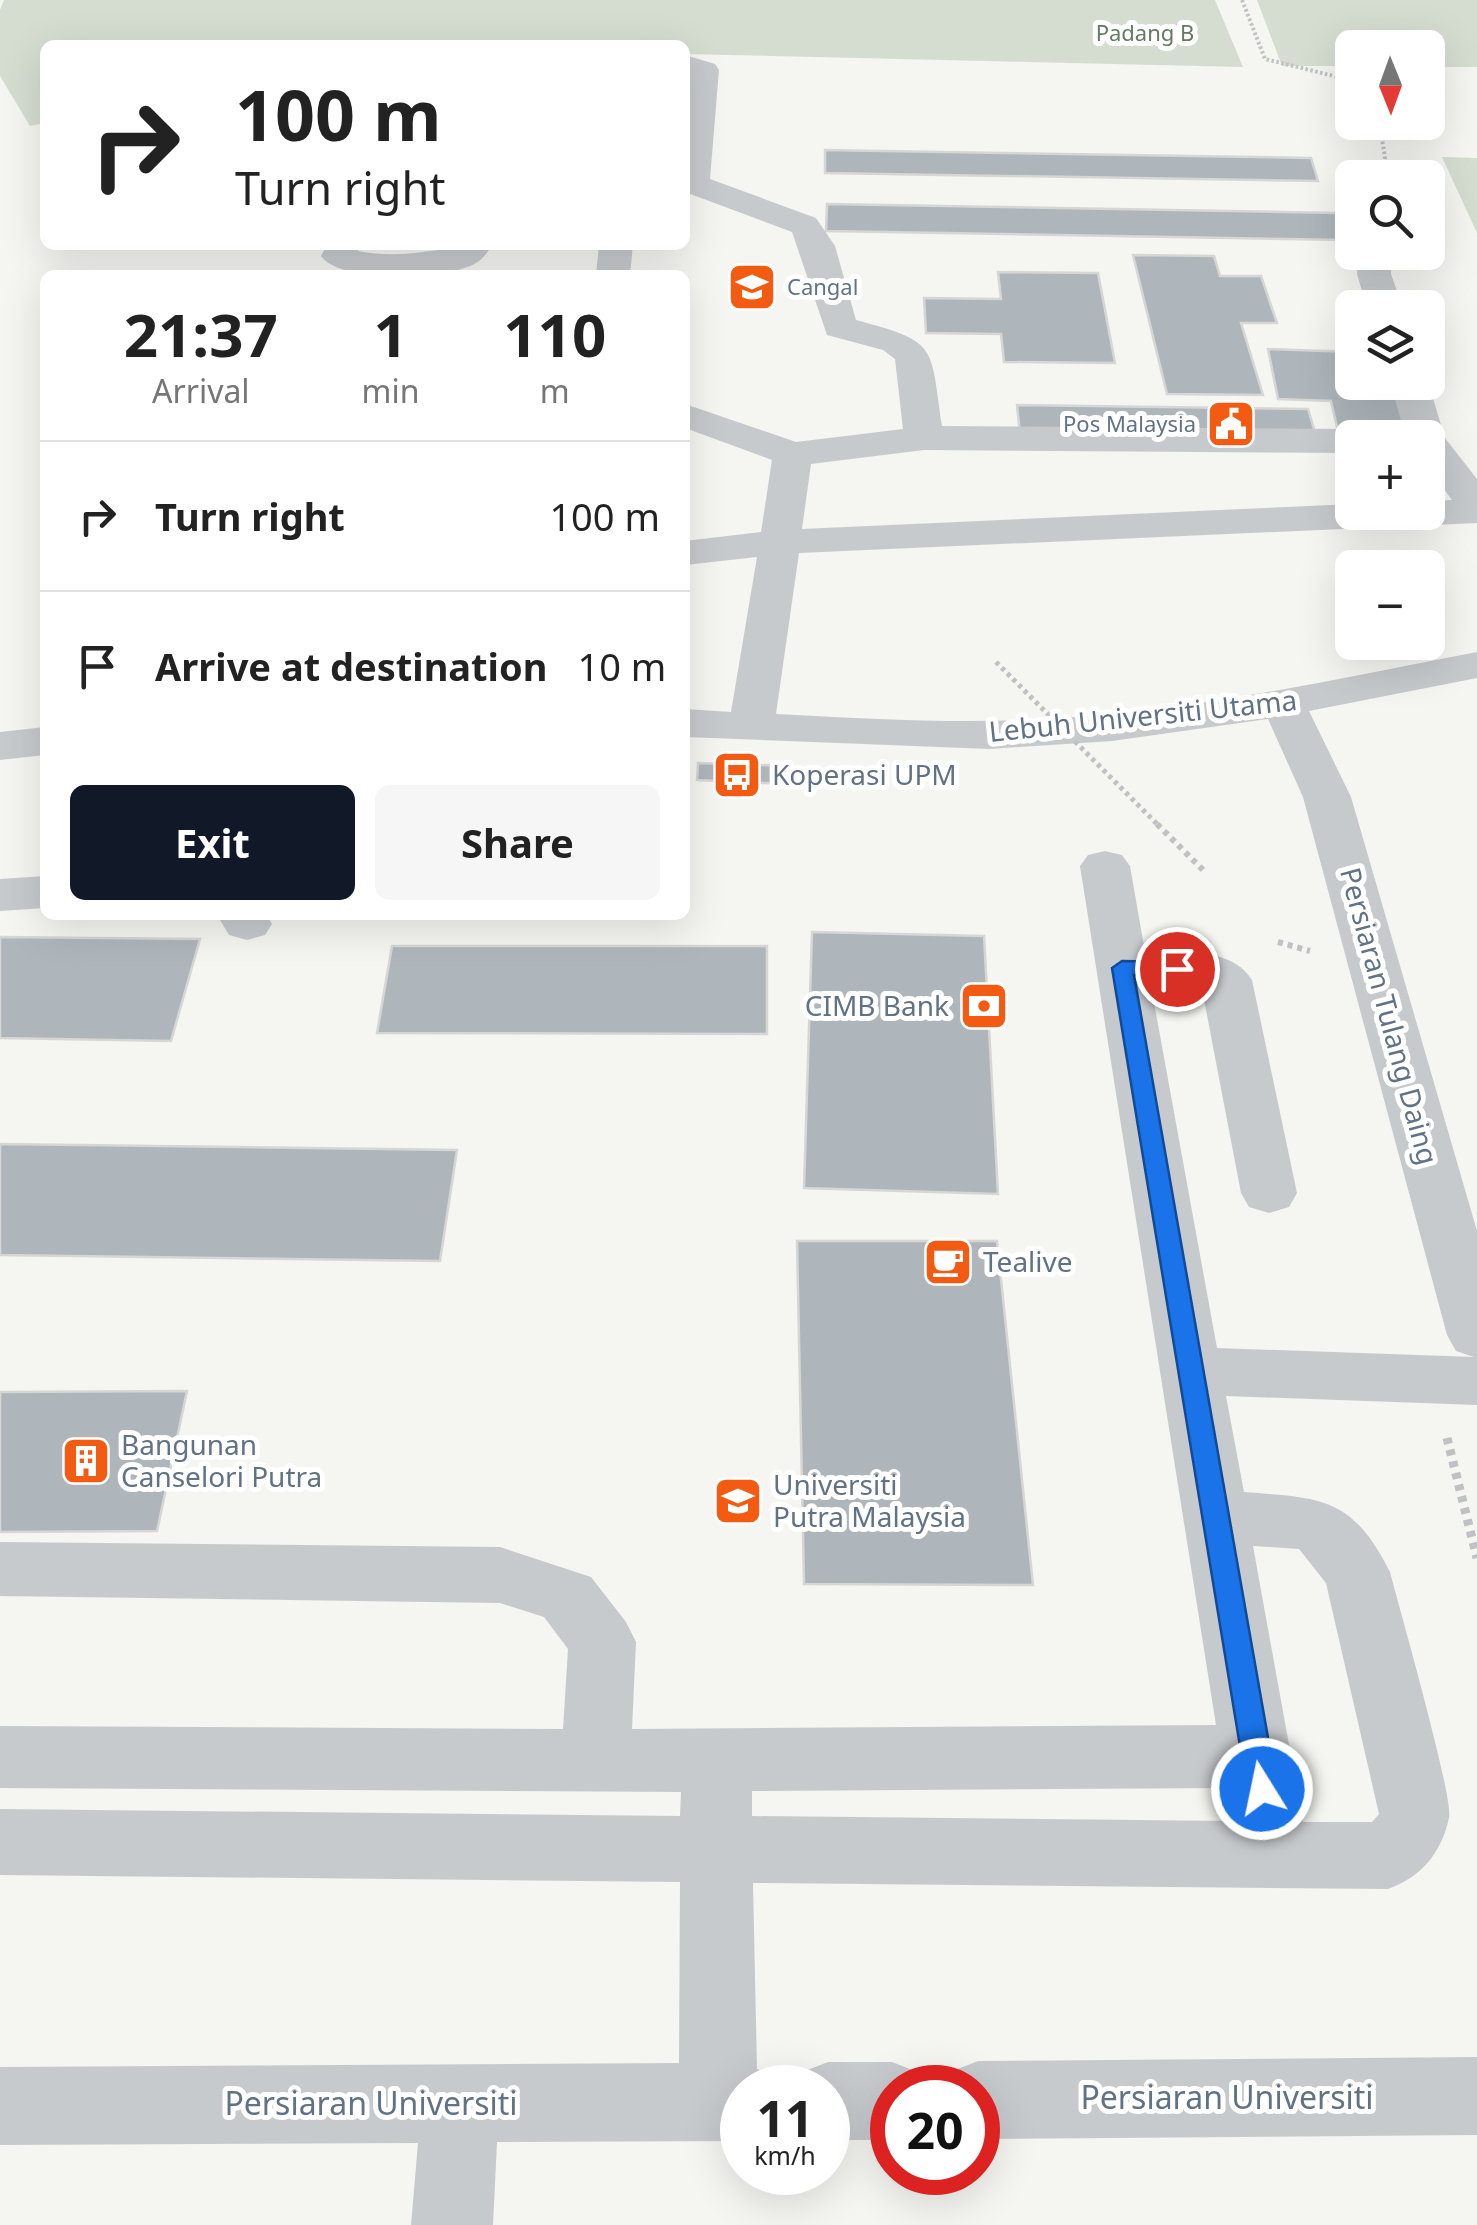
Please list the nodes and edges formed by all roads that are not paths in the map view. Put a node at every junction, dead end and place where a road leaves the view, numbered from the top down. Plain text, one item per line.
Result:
1 (690, 66) edge
2 (341, 250) edge
3 (473, 250) edge
4 (690, 417) edge
5 (924, 438) junction
6 (1335, 441) edge
7 (793, 454) junction
8 (1445, 464) edge
9 (1477, 508) edge
10 (778, 542) junction
11 (690, 552) edge
12 (1477, 664) edge
13 (1283, 703) junction
14 (690, 724) edge
15 (752, 726) junction
16 (40, 742) edge
17 (0, 746) edge
18 (1105, 866) dead end
19 (40, 892) edge
20 (0, 895) edge
21 (1122, 968) junction
22 (1270, 1193) dead end
23 (1477, 1335) edge
24 (1191, 1371) junction
25 (1467, 1403) edge
26 (1216, 1517) junction
27 (0, 1569) edge
28 (1256, 1756) junction
29 (0, 1757) edge
30 (716, 1761) junction
31 (596, 1762) junction
32 (0, 1842) edge
33 (716, 1848) junction
34 (1273, 1855) junction
35 (728, 2065) edge
36 (1477, 2096) edge
37 (1000, 2100) edge
38 (720, 2102) edge
39 (460, 2104) junction
40 (0, 2106) edge
41 (452, 2225) edge

1 - 5 street
2 - 3 street
4 - 7 street
5 - 6 street
5 - 7 street
7 - 10 street
8 - 9 street
9 - 10 street
10 - 11 street
10 - 15 street
12 - 13 street, Lebuh Universiti Utama
13 - 15 street, Lebuh Universiti Utama
13 - 23 street, Persiaran Tulang Daing
14 - 15 street, Lebuh Universiti Utama
16 - 17 street
18 - 21 street
19 - 20 street
21 - 22 street
21 - 24 street
24 - 25 street
24 - 26 street
26 - 28 street
26 - 34 street
27 - 31 street
28 - 30 street
28 - 34 street
29 - 31 street
30 - 31 street
30 - 33 street
32 - 33 street
33 - 34 street
33 - 35 street
36 - 37 street, Persiaran Universiti
38 - 39 street, Persiaran Universiti
39 - 40 street, Persiaran Universiti
39 - 41 street

